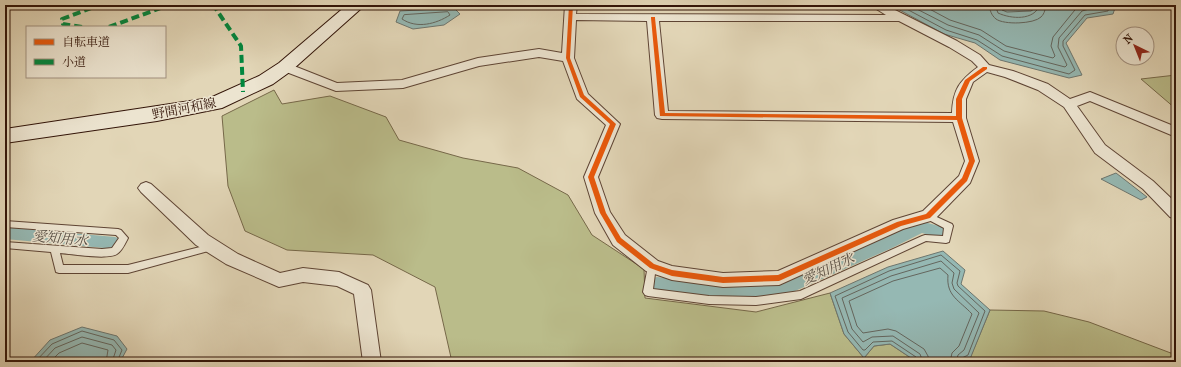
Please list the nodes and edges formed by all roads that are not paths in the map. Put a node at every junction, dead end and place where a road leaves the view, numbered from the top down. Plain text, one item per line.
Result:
1 (357, 5) edge
2 (879, 5) edge
3 (571, 11) edge
4 (653, 18) junction
5 (900, 18) junction
6 (568, 58) junction
7 (285, 68) junction
8 (985, 68) junction
9 (1069, 104) junction
10 (959, 118) junction
11 (1176, 132) edge
12 (5, 136) edge
13 (146, 188) dead end
14 (1176, 213) edge
15 (928, 216) junction
16 (5, 224) edge
17 (5, 245) edge
18 (212, 247) junction
19 (55, 249) junction
20 (652, 266) junction
21 (372, 362) edge

1 - 7 main road, 野間河和線
2 - 5 street
3 - 4 street
3 - 6 street
4 - 5 street
4 - 10 street
5 - 8 street
6 - 7 street
6 - 20 street
7 - 12 main road, 野間河和線
8 - 9 street
8 - 10 street
9 - 11 street
9 - 14 street
10 - 15 street
13 - 18 street
15 - 20 street
15 - 20 lane
16 - 19 lane
17 - 19 lane
18 - 19 lane
18 - 21 street

